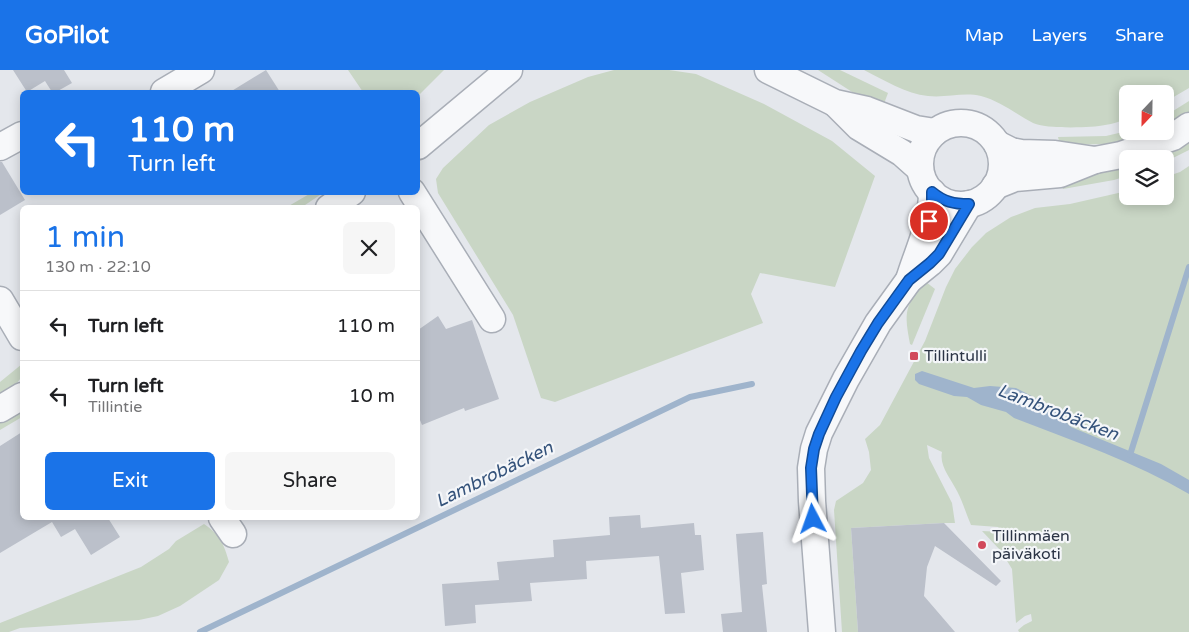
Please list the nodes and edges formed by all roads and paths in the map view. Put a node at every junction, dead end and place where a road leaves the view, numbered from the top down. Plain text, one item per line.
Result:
1 (201, 70) edge
2 (509, 70) edge
3 (768, 70) edge
4 (167, 90) edge
5 (835, 103) junction
6 (1189, 126) edge
7 (935, 132) junction
8 (20, 136) edge
9 (420, 144) edge
10 (997, 144) junction
11 (0, 147) edge
12 (1096, 160) junction
13 (920, 169) junction
14 (995, 186) junction
15 (932, 192) junction
16 (348, 195) edge
17 (414, 195) edge
18 (969, 204) junction
19 (333, 205) edge
20 (909, 280) junction
21 (0, 300) edge
22 (492, 319) dead end
23 (20, 334) edge
24 (20, 397) edge
25 (0, 409) edge
26 (822, 632) edge

1 - 4 street
2 - 9 street
3 - 5 street
5 - 7 street
5 - 13 street
6 - 12 street
7 - 10 street
7 - 13 street
8 - 11 street
10 - 12 street
10 - 14 street
12 - 14 street
13 - 15 street
14 - 18 street
15 - 18 street
15 - 20 street
16 - 19 street
17 - 22 street
18 - 20 street
20 - 26 street
21 - 23 street
24 - 25 street

